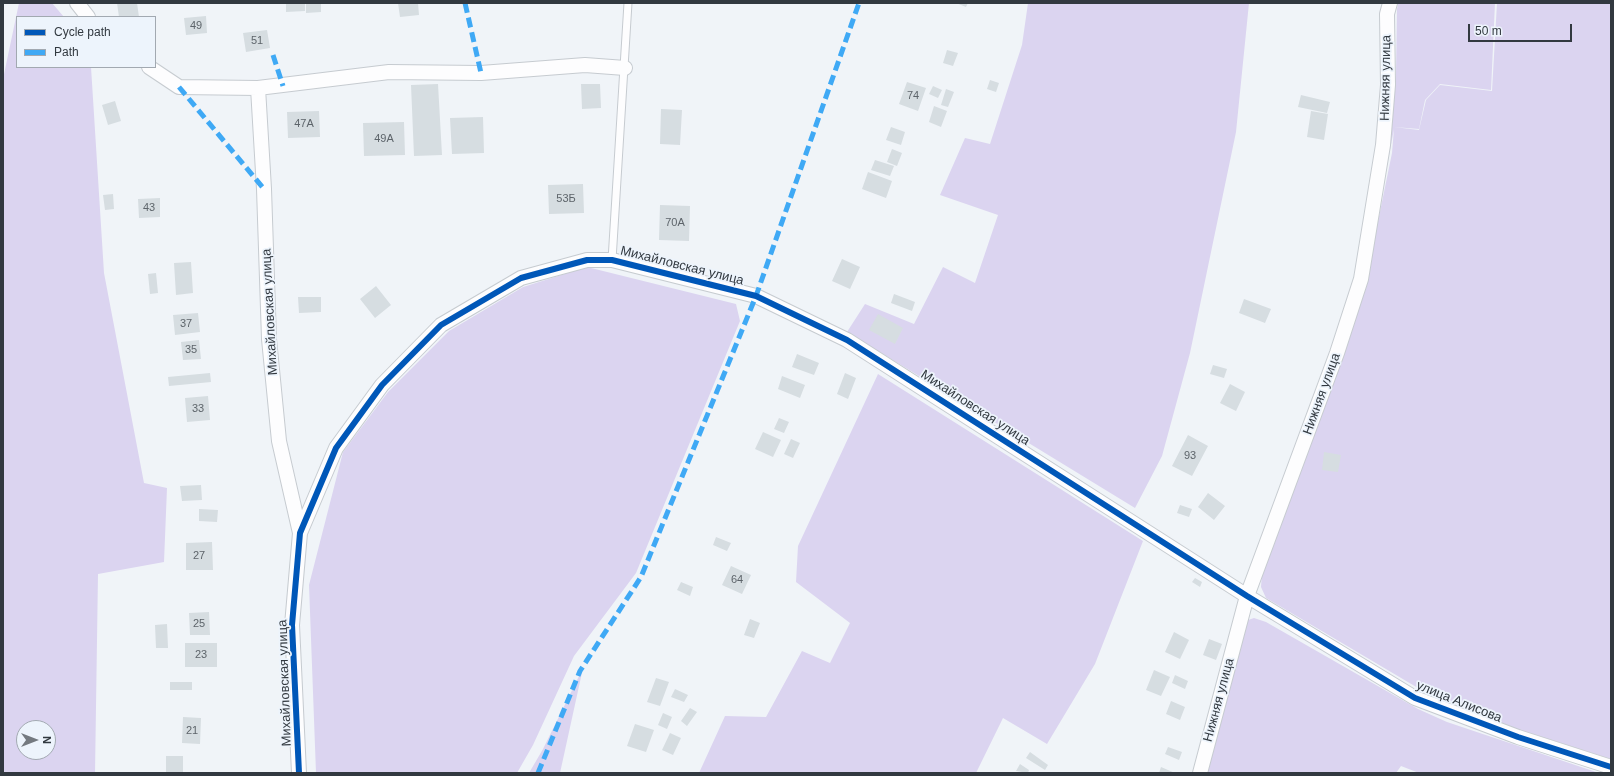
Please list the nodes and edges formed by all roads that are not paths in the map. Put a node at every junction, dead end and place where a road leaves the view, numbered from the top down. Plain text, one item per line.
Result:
1 (77, 3) edge
2 (628, 3) edge
3 (1390, 3) edge
4 (87, 16) edge
5 (150, 68) edge
6 (625, 68) junction
7 (258, 88) junction
8 (612, 260) junction
9 (300, 533) junction
10 (1247, 596) junction
11 (1611, 767) edge
12 (299, 773) edge
13 (1200, 773) edge

1 - 4 street
2 - 6 lane, Михайловская улица
3 - 10 street, Нижняя улица
5 - 7 street
6 - 7 street
6 - 8 lane, Михайловская улица
7 - 9 street, Михайловская улица
8 - 9 street, Михайловская улица
8 - 10 street, Михайловская улица
9 - 12 street, Михайловская улица
10 - 11 street, улица Алисова
10 - 13 street, Нижняя улица

